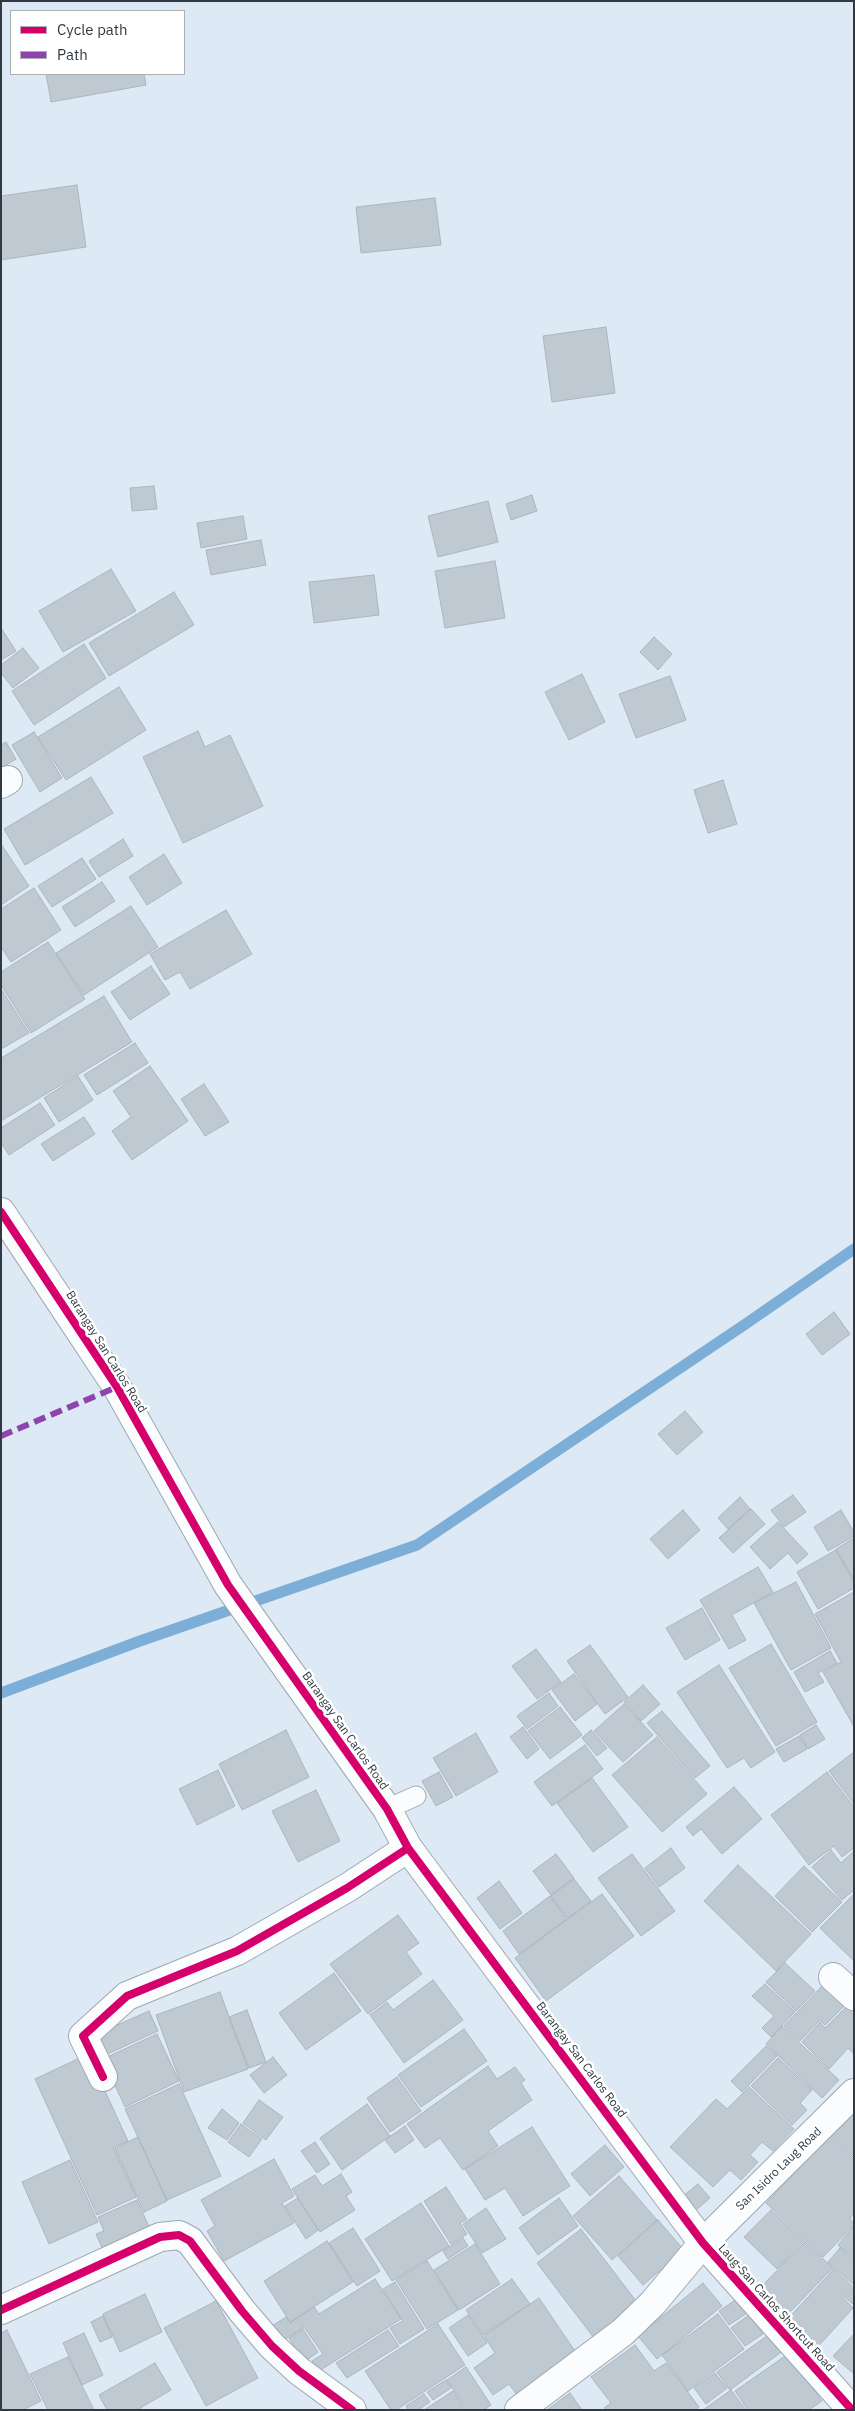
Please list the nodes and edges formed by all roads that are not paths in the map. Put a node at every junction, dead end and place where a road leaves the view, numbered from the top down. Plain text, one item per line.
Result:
1 (1, 1212) edge
2 (416, 1796) dead end
3 (387, 1809) junction
4 (408, 1848) junction
5 (833, 1977) dead end
6 (854, 1996) edge
7 (103, 2077) dead end
8 (854, 2093) edge
9 (703, 2243) junction
10 (1, 2310) edge
11 (352, 2410) edge
12 (519, 2410) edge
13 (852, 2410) edge

1 - 3 street, Barangay San Carlos Road
2 - 3 lane
3 - 4 street, Barangay San Carlos Road
4 - 7 street
4 - 9 street, Barangay San Carlos Road
5 - 6 street
8 - 9 street, San Isidro Laug Road
9 - 12 street, San Isidro Laug Road
9 - 13 street, Laug-San Carlos Shortcut Road
10 - 11 street

